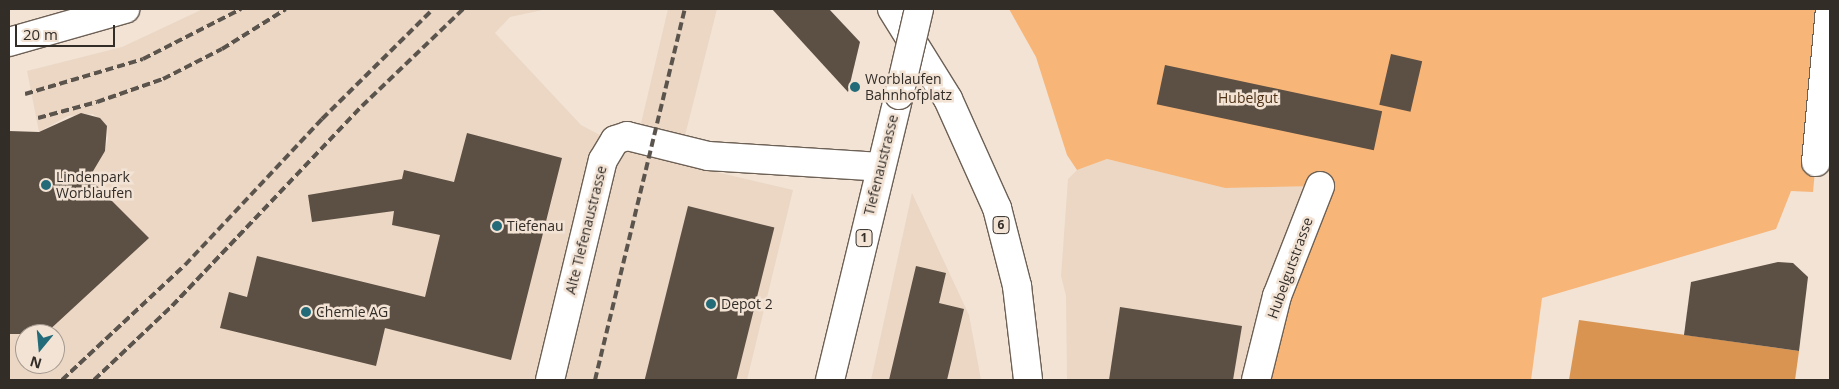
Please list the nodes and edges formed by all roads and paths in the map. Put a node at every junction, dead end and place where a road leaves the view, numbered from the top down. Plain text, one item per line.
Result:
1 (125, 9) edge
2 (892, 9) edge
3 (919, 9) edge
4 (1830, 9) edge
5 (9, 42) edge
6 (1816, 162) dead end
7 (881, 167) junction
8 (1320, 186) dead end
9 (550, 380) edge
10 (830, 380) edge
11 (1028, 380) edge
12 (1256, 380) edge

1 - 5 street
2 - 11 street, 6
3 - 7 street, Tiefenaustrasse / 1, bridge
4 - 6 street
7 - 9 street, Alte Tiefenaustrasse
7 - 10 street, Tiefenaustrasse / 1
8 - 12 street, Hubelgutstrasse

